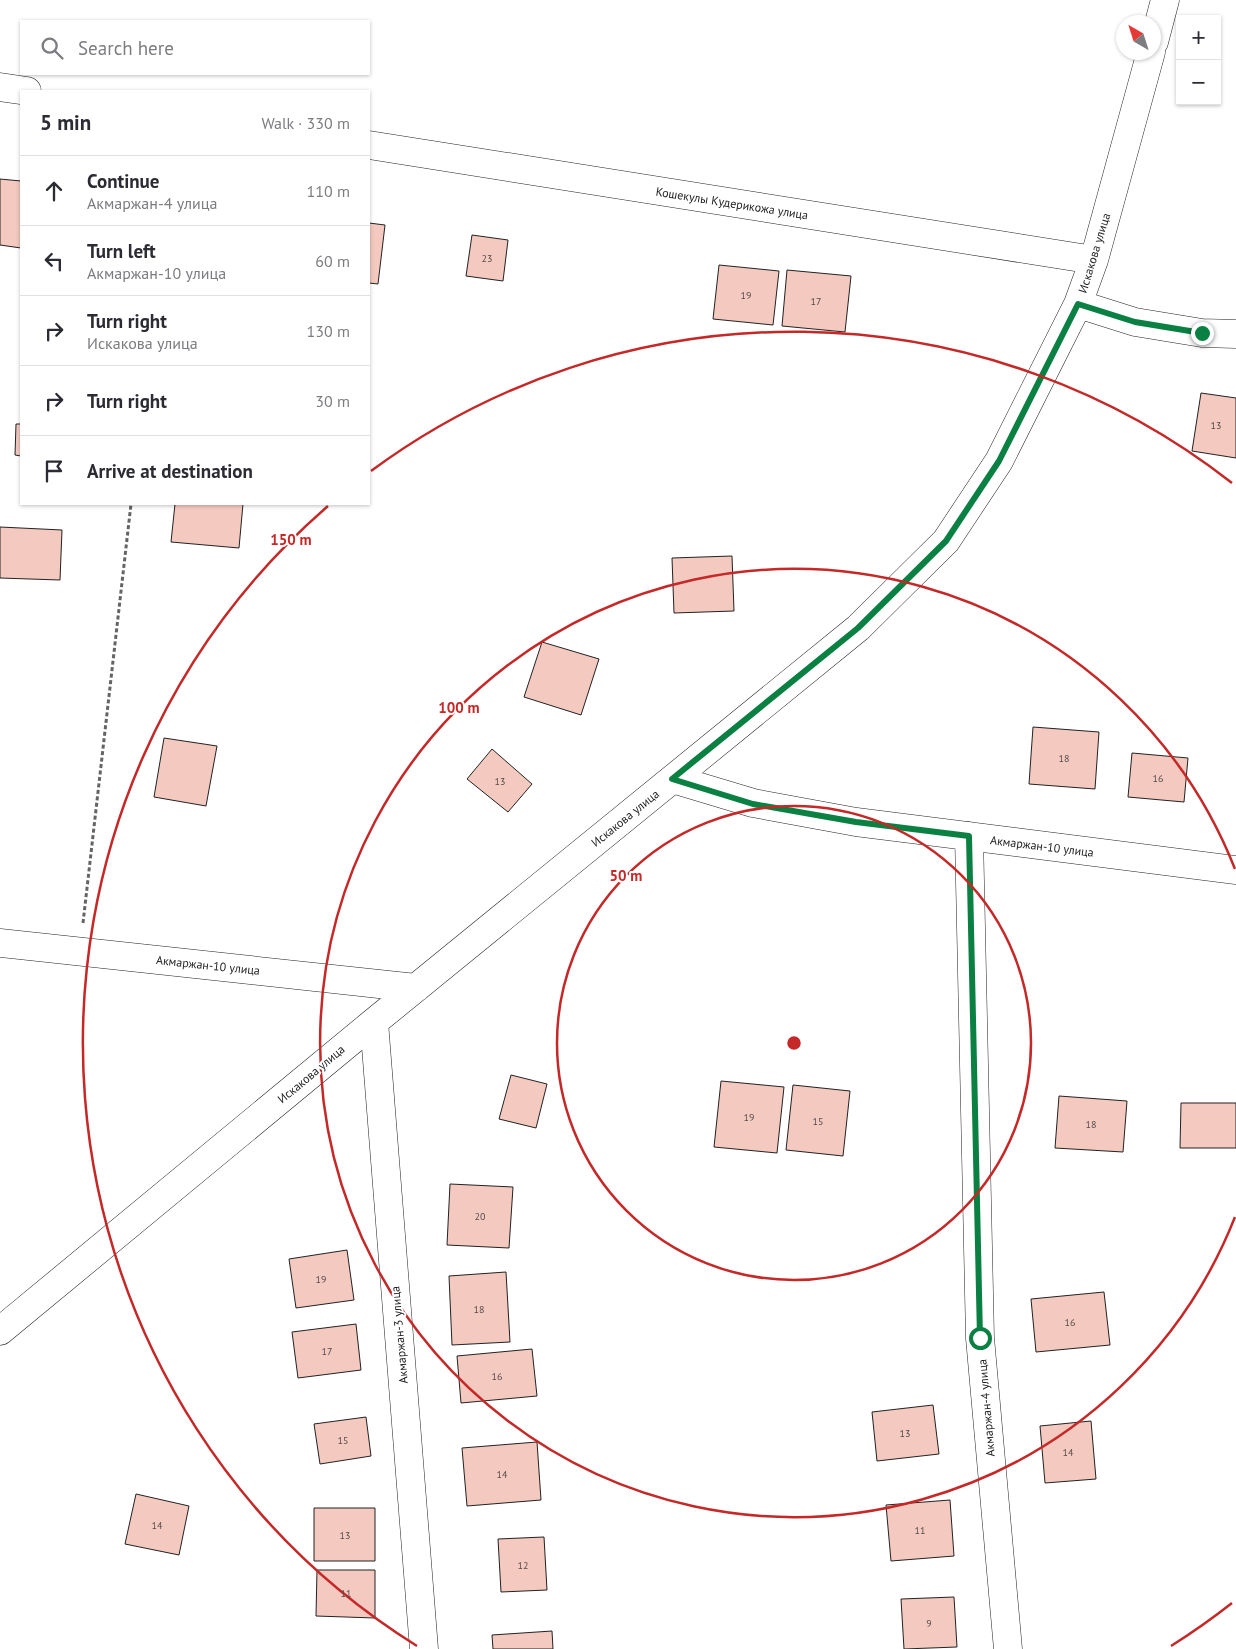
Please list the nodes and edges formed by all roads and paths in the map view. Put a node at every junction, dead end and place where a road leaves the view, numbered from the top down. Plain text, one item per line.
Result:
1 (1165, 0) edge
2 (1161, 15) edge
3 (1149, 60) edge
4 (0, 87) edge
5 (20, 90) edge
6 (370, 145) edge
7 (1094, 260) junction
8 (1078, 304) junction
9 (1236, 334) edge
10 (130, 505) edge
11 (672, 779) junction
12 (969, 836) junction
13 (1236, 870) edge
14 (0, 943) edge
15 (80, 951) junction
16 (416, 988) junction
17 (374, 1022) junction
18 (0, 1331) edge
19 (424, 1649) edge
20 (1008, 1649) edge

1 - 2 street
3 - 7 street, Искакова улица
4 - 5 street
6 - 7 street, Кошекулы Кудерикожа улица
7 - 8 street, Искакова улица
8 - 9 street
8 - 11 street, Искакова улица
10 - 15 path
11 - 12 street, Акмаржан-10 улица
11 - 16 street, Искакова улица
12 - 13 street, Акмаржан-10 улица
12 - 20 street, Акмаржан-4 улица
14 - 15 street, Акмаржан-10 улица
15 - 16 street, Акмаржан-10 улица
16 - 17 street, Искакова улица
17 - 18 street, Искакова улица
17 - 19 street, Акмаржан-3 улица

